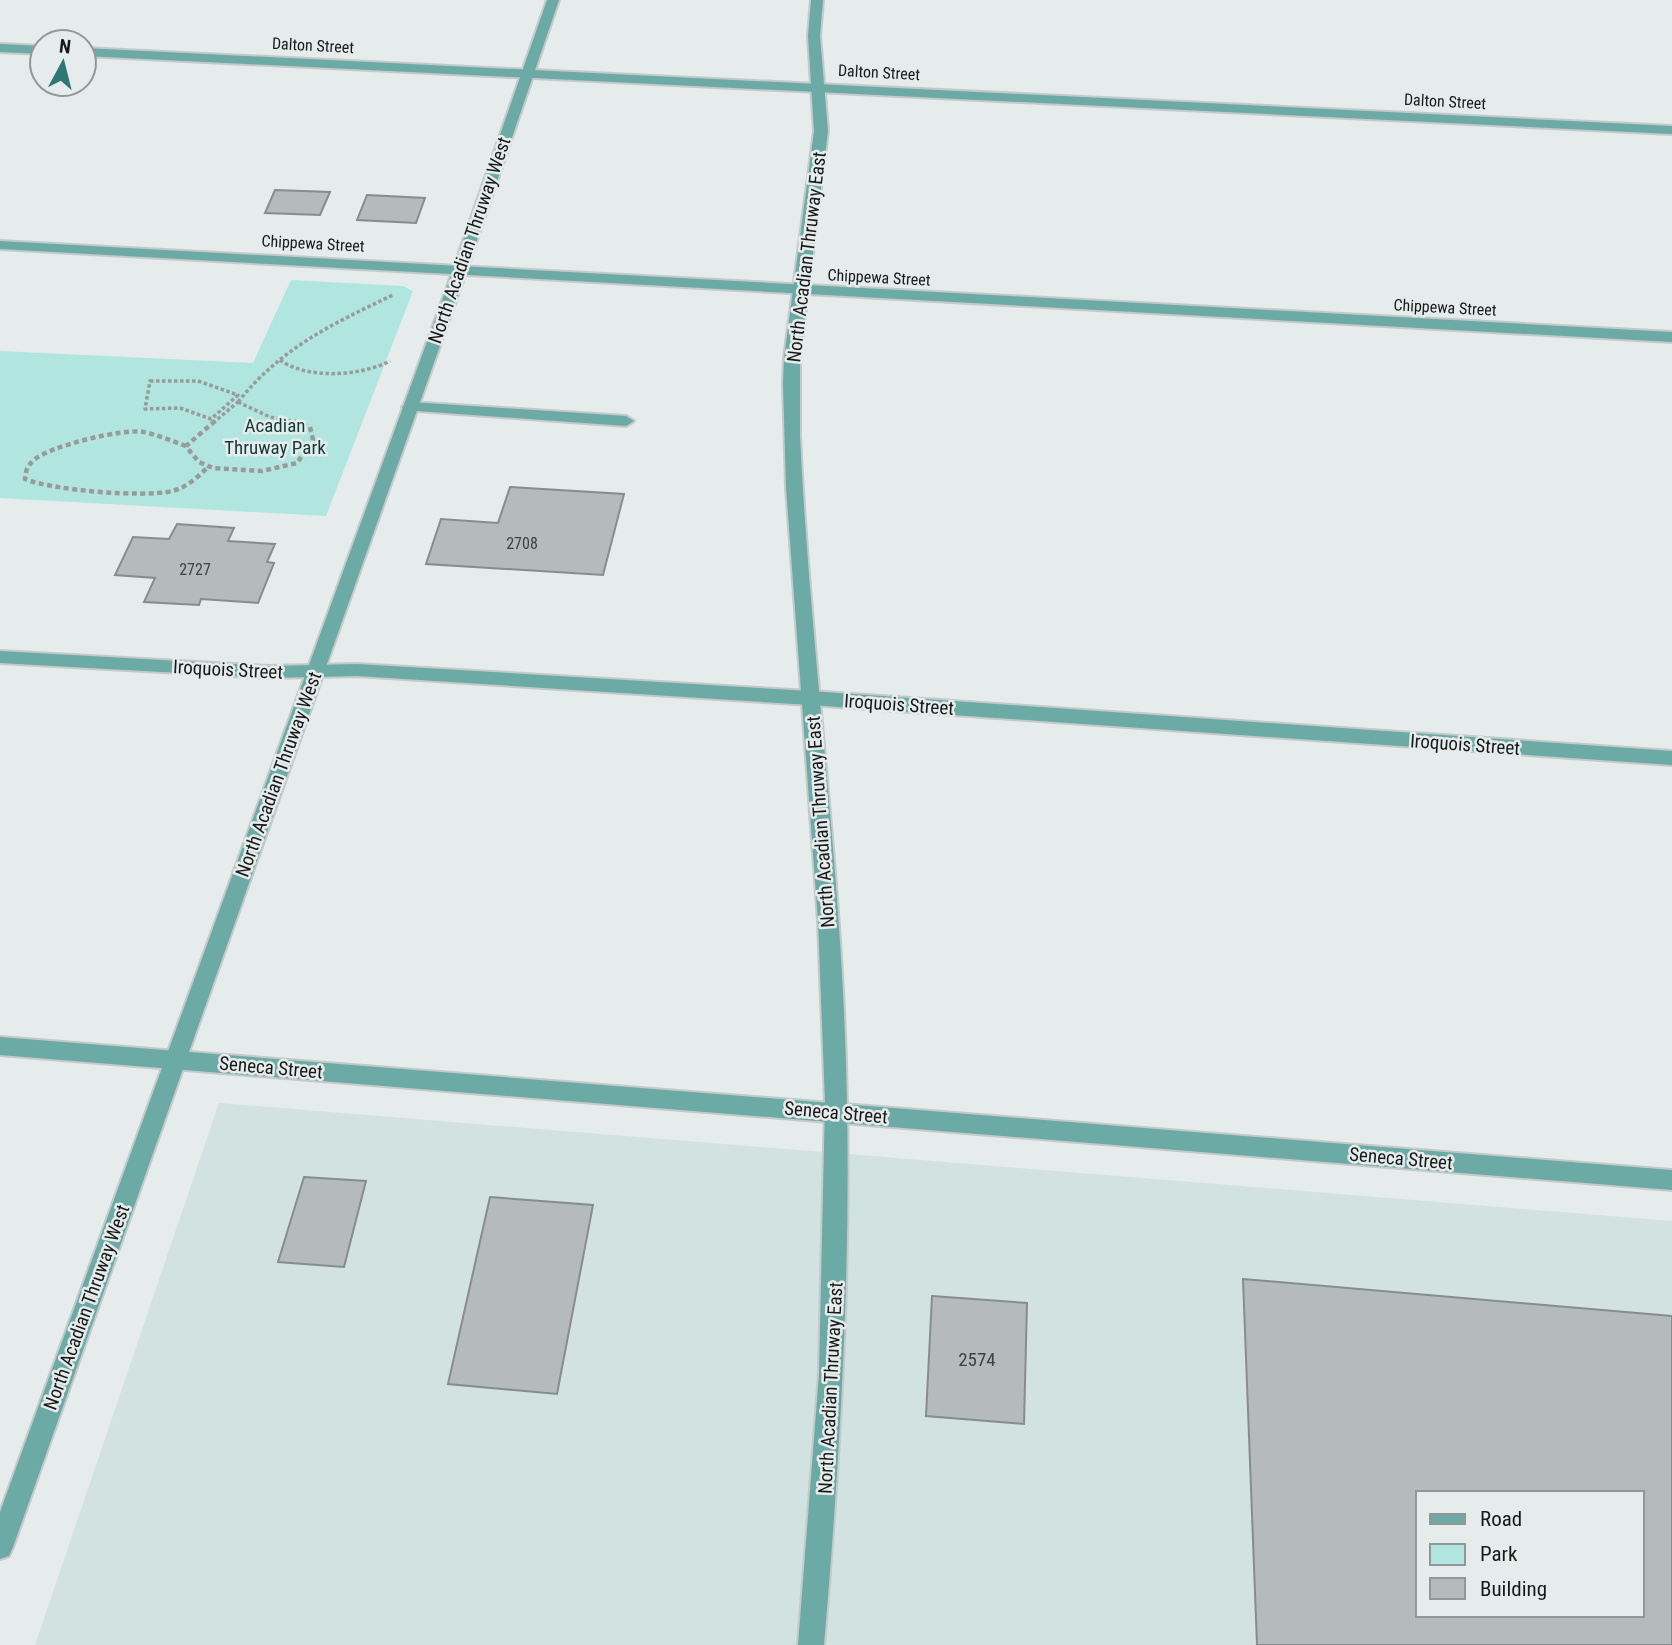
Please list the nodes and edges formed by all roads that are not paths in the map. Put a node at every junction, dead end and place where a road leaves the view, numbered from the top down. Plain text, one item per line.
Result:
1 (554, 0) edge
2 (817, 0) edge
3 (0, 48) edge
4 (28, 49) edge
5 (98, 53) edge
6 (527, 73) junction
7 (818, 86) junction
8 (1672, 130) edge
9 (0, 244) edge
10 (460, 268) junction
11 (800, 290) junction
12 (1672, 337) edge
13 (410, 407) junction
14 (626, 421) dead end
15 (0, 657) edge
16 (314, 672) junction
17 (810, 698) junction
18 (1672, 758) edge
19 (0, 1046) edge
20 (175, 1060) junction
21 (837, 1113) junction
22 (1672, 1180) edge
23 (0, 1547) edge
24 (811, 1645) edge

1 - 6 street, North Acadian Thruway West
2 - 7 street, North Acadian Thruway East
3 - 4 street
5 - 6 street, Dalton Street
6 - 7 street, Dalton Street
6 - 10 street, North Acadian Thruway West
7 - 8 street, Dalton Street
7 - 11 street, North Acadian Thruway East
9 - 10 street, Chippewa Street
10 - 11 street, Chippewa Street
10 - 13 street, North Acadian Thruway West
11 - 12 street, Chippewa Street
11 - 17 street, North Acadian Thruway East
13 - 14 street
13 - 16 street, North Acadian Thruway West
15 - 16 street, Iroquois Street
16 - 17 street, Iroquois Street
16 - 20 street, North Acadian Thruway West
17 - 18 street, Iroquois Street
17 - 21 street, North Acadian Thruway East
19 - 20 street, Seneca Street
20 - 21 street, Seneca Street
20 - 23 street, North Acadian Thruway West
21 - 22 street, Seneca Street
21 - 24 street, North Acadian Thruway East

